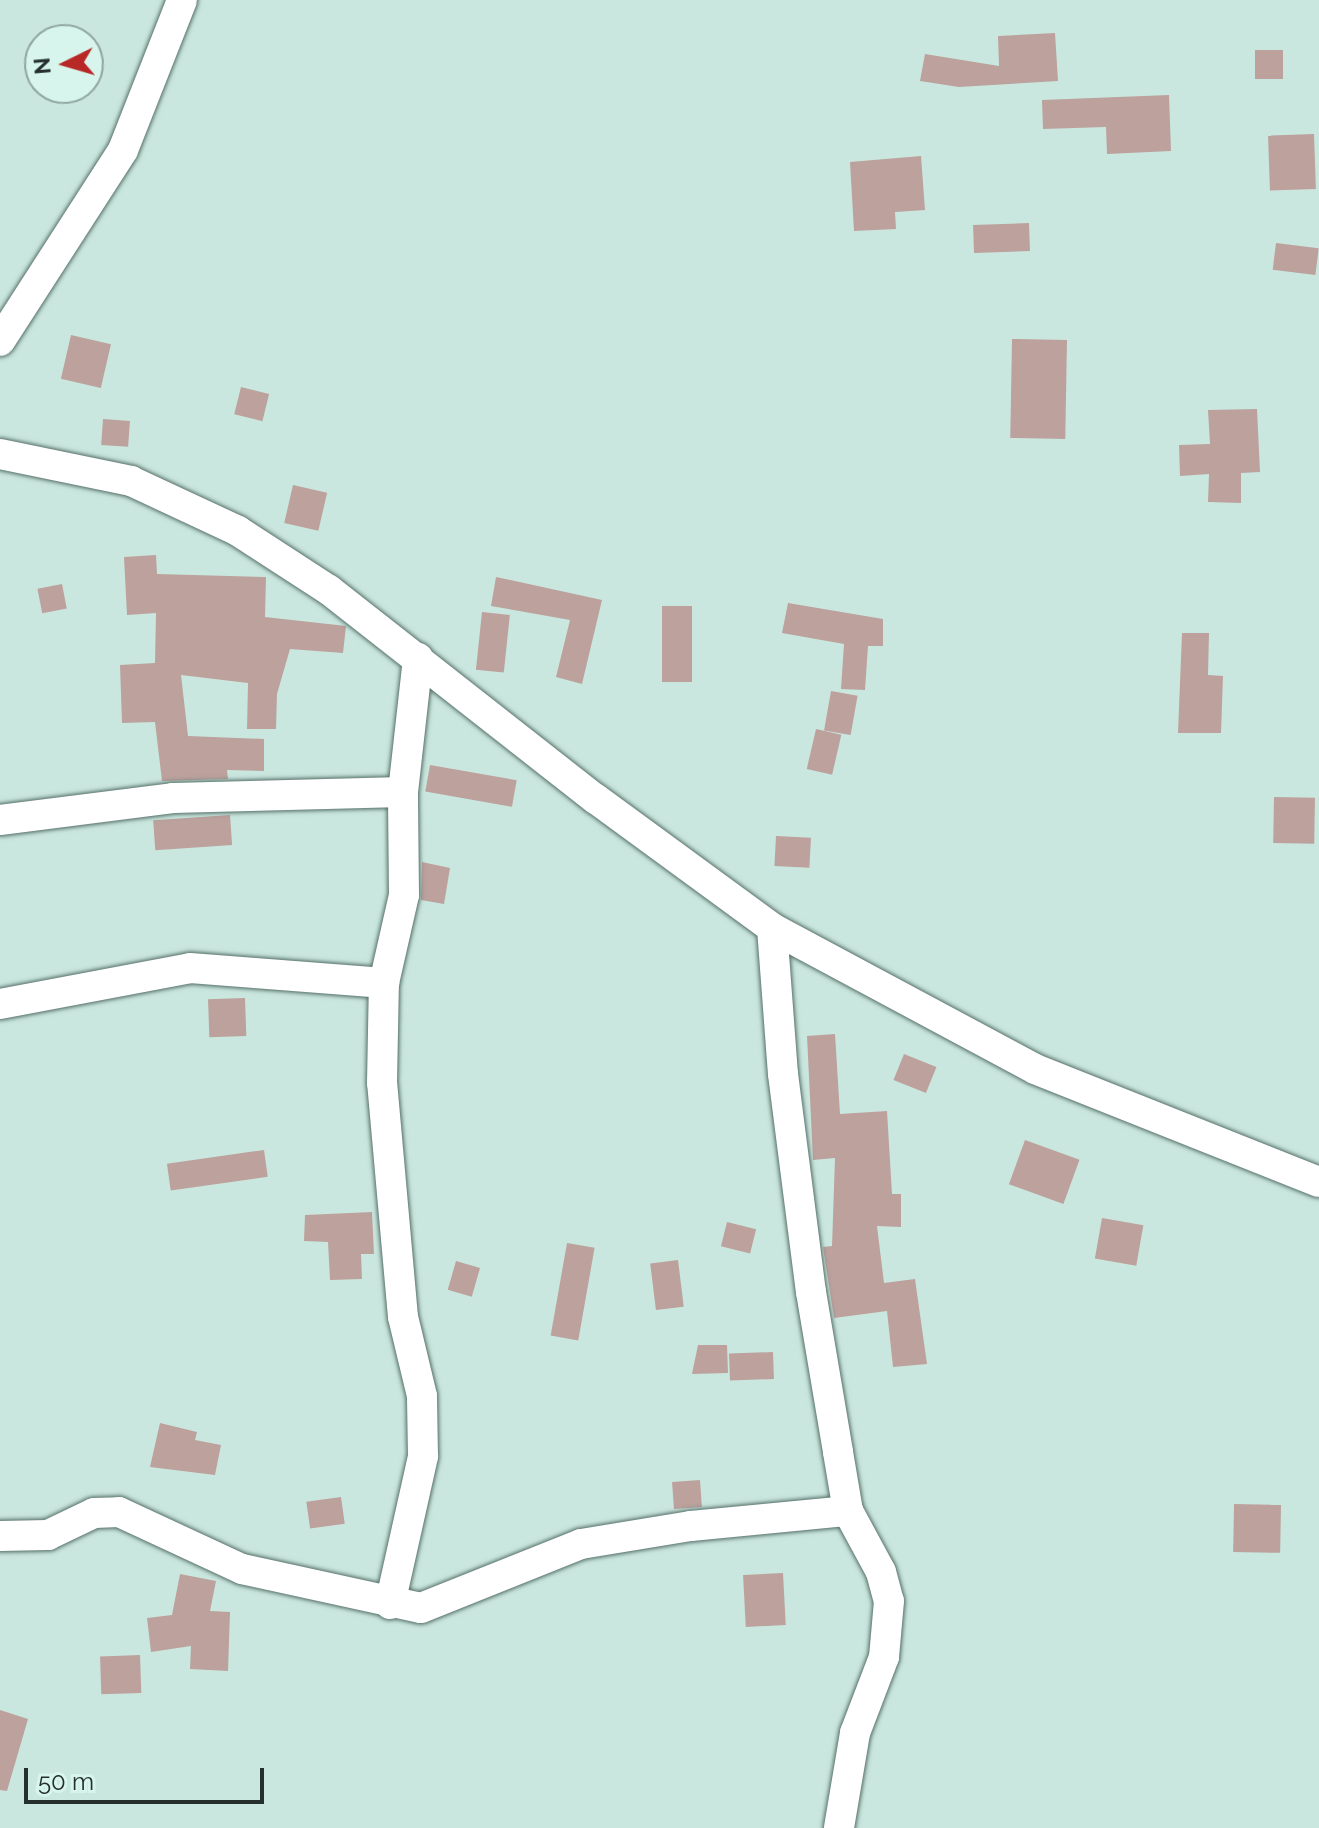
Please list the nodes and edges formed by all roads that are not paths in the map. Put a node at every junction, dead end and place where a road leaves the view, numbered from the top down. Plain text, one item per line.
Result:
1 (182, 0) edge
2 (0, 341) edge
3 (0, 454) edge
4 (418, 658) junction
5 (403, 792) junction
6 (0, 820) edge
7 (772, 928) junction
8 (384, 983) junction
9 (0, 1004) edge
10 (1319, 1182) edge
11 (848, 1511) junction
12 (0, 1536) edge
13 (390, 1604) junction
14 (839, 1828) edge

1 - 2 street
3 - 4 street
4 - 5 street
4 - 7 street
5 - 6 street
5 - 8 street
7 - 10 street
7 - 11 street
8 - 9 street
8 - 13 street
11 - 13 street
11 - 14 street
12 - 13 street

